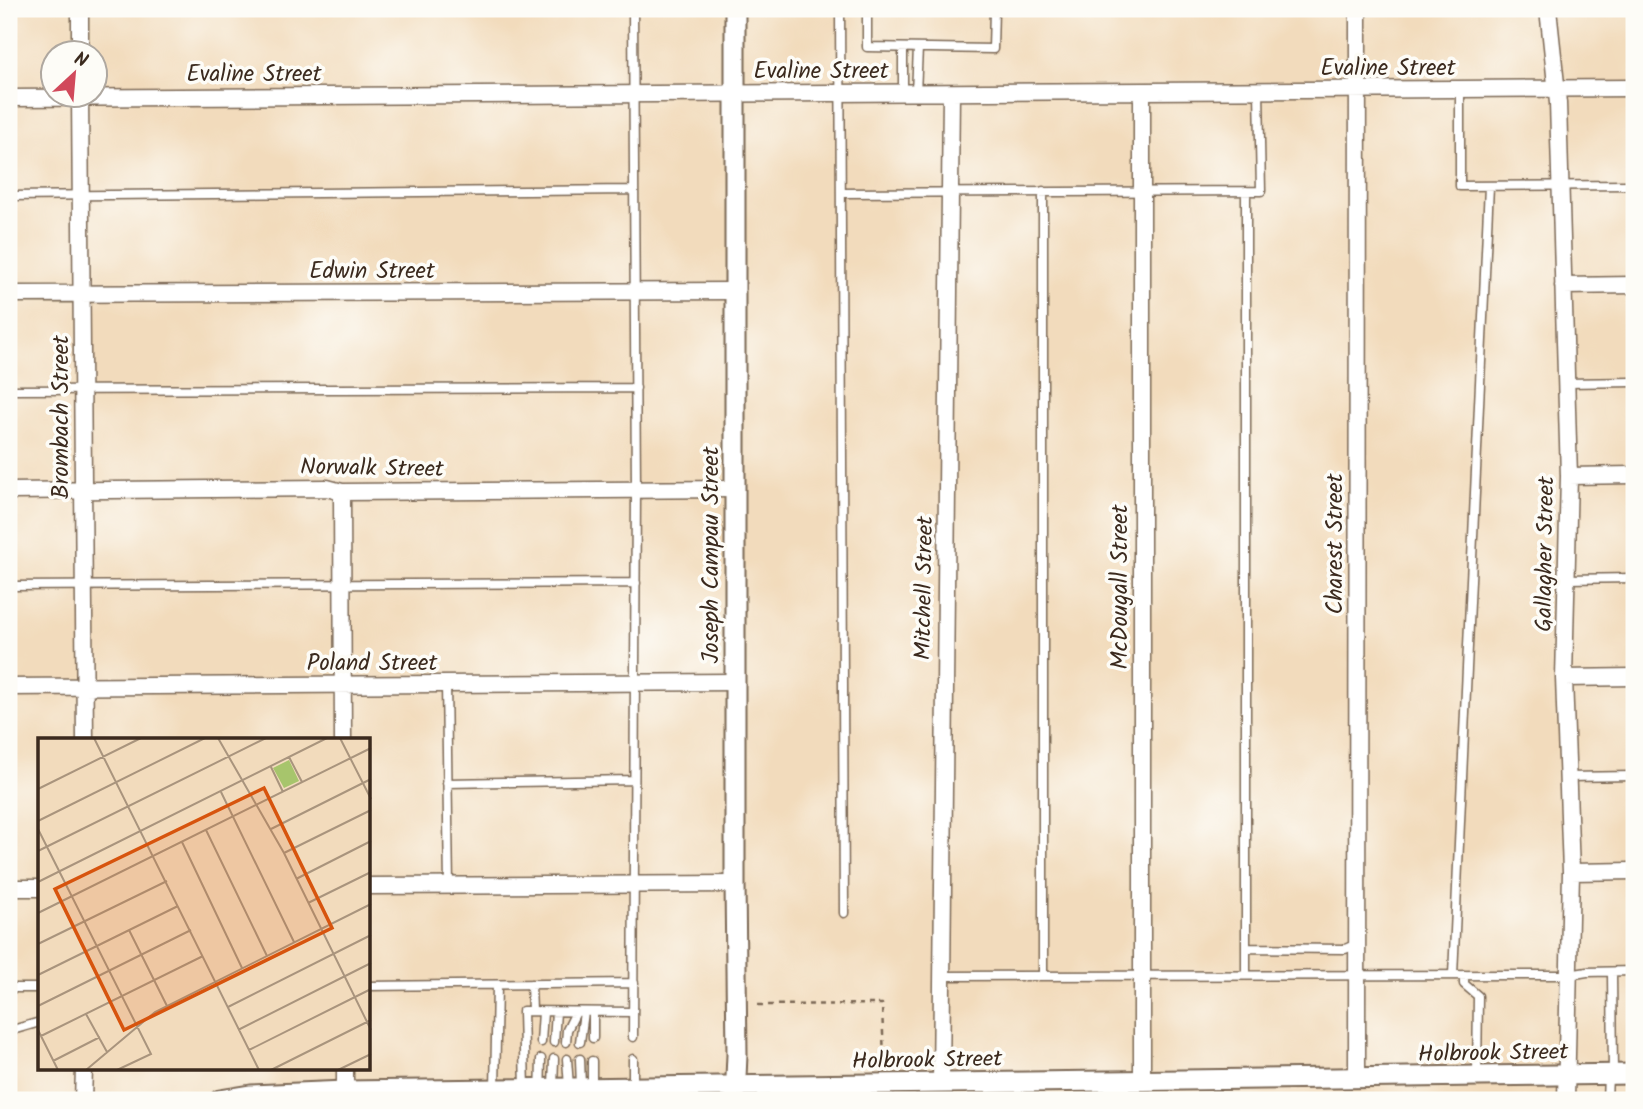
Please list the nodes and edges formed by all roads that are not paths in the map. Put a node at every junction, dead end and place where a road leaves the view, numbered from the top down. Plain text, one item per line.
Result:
1 (80, 9) edge
2 (633, 9) edge
3 (735, 9) edge
4 (840, 9) edge
5 (867, 9) edge
6 (994, 9) edge
7 (1357, 9) edge
8 (1548, 9) edge
9 (80, 38) edge
10 (903, 48) junction
11 (918, 48) junction
12 (1555, 88) junction
13 (1634, 88) edge
14 (1460, 89) junction
15 (1357, 90) junction
16 (1259, 91) junction
17 (1142, 92) junction
18 (735, 93) junction
19 (841, 93) junction
20 (910, 93) junction
21 (951, 93) junction
22 (633, 94) junction
23 (108, 96) edge
24 (38, 97) edge
25 (9, 98) edge
26 (80, 108) edge
27 (1634, 185) edge
28 (1489, 186) junction
29 (1559, 186) junction
30 (634, 190) junction
31 (1142, 190) junction
32 (950, 191) junction
33 (1043, 191) junction
34 (1246, 191) junction
35 (841, 193) junction
36 (81, 195) junction
37 (9, 196) edge
38 (1634, 285) edge
39 (1563, 286) junction
40 (735, 291) junction
41 (636, 292) junction
42 (81, 293) junction
43 (9, 294) edge
44 (1634, 382) edge
45 (1566, 383) junction
46 (636, 388) junction
47 (9, 390) edge
48 (82, 390) junction
49 (1634, 475) edge
50 (1569, 476) junction
51 (735, 489) junction
52 (83, 490) junction
53 (636, 490) junction
54 (9, 491) edge
55 (342, 492) junction
56 (1634, 578) edge
57 (1566, 579) junction
58 (636, 583) junction
59 (342, 585) junction
60 (9, 586) edge
61 (83, 586) junction
62 (1634, 677) edge
63 (1564, 678) junction
64 (735, 682) junction
65 (635, 683) junction
66 (446, 684) junction
67 (343, 685) junction
68 (84, 686) junction
69 (9, 687) edge
70 (85, 738) edge
71 (343, 738) edge
72 (1634, 775) edge
73 (1567, 776) junction
74 (634, 780) junction
75 (447, 783) junction
76 (1634, 871) edge
77 (1571, 872) junction
78 (634, 884) junction
79 (735, 884) junction
80 (371, 886) edge
81 (449, 886) junction
82 (9, 888) edge
83 (38, 888) edge
84 (844, 913) dead end
85 (1357, 944) junction
86 (1246, 948) junction
87 (1634, 971) edge
88 (1612, 972) junction
89 (1246, 974) junction
90 (1043, 975) junction
91 (1142, 975) junction
92 (1357, 975) junction
93 (1453, 975) junction
94 (1465, 975) junction
95 (1569, 975) junction
96 (942, 976) junction
97 (634, 984) junction
98 (497, 985) junction
99 (531, 985) junction
100 (371, 986) edge
101 (9, 988) edge
102 (38, 988) edge
103 (532, 1011) junction
104 (542, 1012) junction
105 (556, 1012) junction
106 (584, 1012) junction
107 (633, 1012) junction
108 (38, 1023) edge
109 (9, 1031) edge
110 (633, 1037) dead end
111 (593, 1038) dead end
112 (541, 1042) dead end
113 (554, 1042) dead end
114 (566, 1042) dead end
115 (580, 1042) dead end
116 (541, 1059) dead end
117 (554, 1059) dead end
118 (566, 1059) dead end
119 (580, 1059) dead end
120 (633, 1059) dead end
121 (592, 1061) dead end
122 (84, 1070) edge
123 (345, 1070) edge
124 (1611, 1074) junction
125 (1634, 1074) edge
126 (1568, 1075) junction
127 (1477, 1077) junction
128 (1357, 1079) junction
129 (1142, 1082) junction
130 (941, 1084) junction
131 (633, 1088) junction
132 (495, 1090) junction
133 (345, 1091) junction
134 (557, 1091) edge
135 (736, 1093) edge
136 (397, 1095) edge
137 (83, 1100) edge
138 (220, 1100) edge
139 (1566, 1100) edge
140 (1607, 1100) edge

1 - 9 street
2 - 22 lane
3 - 18 street, Joseph Campau Street
4 - 19 lane
5 - 10 lane
6 - 11 lane
7 - 15 street, Charest Street
8 - 12 street, Gallagher Street
10 - 11 lane
10 - 20 lane
11 - 20 lane
12 - 13 street, Evaline Street
12 - 14 street, Evaline Street
12 - 29 street, Gallagher Street
14 - 15 street, Evaline Street
14 - 28 lane
15 - 16 street, Evaline Street
15 - 85 street, Charest Street
16 - 17 street, Evaline Street
16 - 34 lane
17 - 21 street, Evaline Street
17 - 31 street, McDougall Street
18 - 19 street, Evaline Street
18 - 22 street, Evaline Street
18 - 40 street, Joseph Campau Street
19 - 20 street, Evaline Street
19 - 35 lane
20 - 21 street, Evaline Street
21 - 32 street, Mitchell Street
22 - 23 street, Evaline Street
22 - 30 lane
24 - 25 street, Evaline Street
26 - 36 street, Brombach Street
27 - 29 lane
28 - 29 lane
28 - 93 lane
29 - 39 street, Gallagher Street
30 - 36 lane
30 - 41 lane
31 - 33 lane
31 - 34 lane
31 - 91 street, McDougall Street
32 - 33 lane
32 - 35 lane
32 - 96 street, Mitchell Street
33 - 90 lane
34 - 86 lane
35 - 84 lane
36 - 37 lane
36 - 42 street, Brombach Street
38 - 39 street
39 - 45 street, Gallagher Street
40 - 41 street, Edwin Street
40 - 51 street, Joseph Campau Street
41 - 42 street, Edwin Street
41 - 46 lane
42 - 43 street, Edwin Street
42 - 48 street, Brombach Street
44 - 45 lane
45 - 50 street, Gallagher Street
46 - 48 lane
46 - 53 lane
47 - 48 lane
48 - 52 street, Brombach Street
49 - 50 street
50 - 57 street, Gallagher Street
51 - 53 street, Norwalk Street
51 - 64 street, Joseph Campau Street
52 - 54 street, Norwalk Street
52 - 55 street, Norwalk Street
52 - 61 street, Brombach Street
53 - 55 street, Norwalk Street
53 - 58 lane
55 - 59 street
56 - 57 lane
57 - 63 street, Gallagher Street
58 - 59 lane
58 - 65 lane
59 - 61 lane
59 - 67 street
60 - 61 lane
61 - 68 street, Brombach Street
62 - 63 street
63 - 73 street, Gallagher Street
64 - 65 street, Poland Street
64 - 79 street, Joseph Campau Street
65 - 66 street, Poland Street
65 - 74 lane
66 - 67 street, Poland Street
66 - 75 lane
67 - 68 street, Poland Street
67 - 71 street
68 - 69 street, Poland Street
68 - 70 street, Brombach Street
72 - 73 lane
73 - 77 street, Gallagher Street
74 - 75 lane
74 - 78 lane
75 - 81 lane
76 - 77 street
77 - 95 street, Gallagher Street
78 - 79 street
78 - 81 street
78 - 97 lane
79 - 135 street, Joseph Campau Street
80 - 81 street
82 - 83 street
85 - 86 lane
85 - 92 street, Charest Street
86 - 89 lane
87 - 88 lane
88 - 95 lane
88 - 124 lane
89 - 91 lane
89 - 92 lane
90 - 91 lane
90 - 96 lane
91 - 129 street, McDougall Street
92 - 93 lane
92 - 128 street, Charest Street
93 - 94 lane
94 - 95 lane
94 - 127 lane
95 - 126 street, Gallagher Street
96 - 130 street, Mitchell Street
97 - 99 lane
97 - 107 lane
98 - 99 lane
98 - 100 lane
98 - 132 lane
99 - 103 lane
101 - 102 lane
103 - 104 lane
103 - 134 lane
104 - 105 lane
104 - 112 lane
105 - 106 lane
105 - 113 lane
106 - 107 lane
106 - 111 lane
106 - 114 lane
106 - 115 lane
107 - 110 lane
108 - 109 lane
116 - 134 lane
117 - 134 lane
118 - 134 lane
119 - 134 lane
120 - 131 lane
121 - 134 lane
122 - 137 street
123 - 133 street
124 - 125 street, Holbrook Street
124 - 126 street, Holbrook Street
124 - 140 lane
126 - 127 street, Holbrook Street
126 - 139 street, Gallagher Street
127 - 128 street, Holbrook Street
128 - 129 street, Holbrook Street
129 - 130 street, Holbrook Street
130 - 135 street, Holbrook Street
131 - 134 street, Holbrook Street
131 - 135 street, Holbrook Street
132 - 134 street, Holbrook Street
132 - 136 street, Holbrook Street
133 - 136 street, Holbrook Street
133 - 138 street, Holbrook Street

